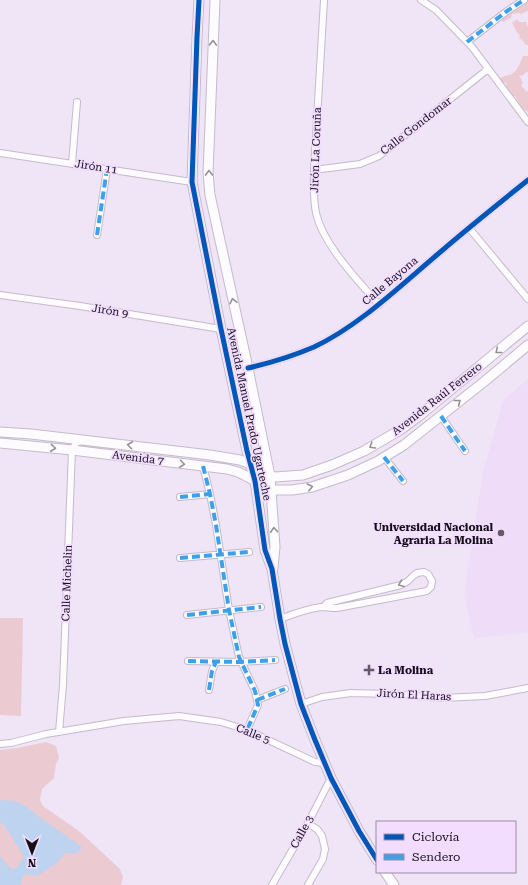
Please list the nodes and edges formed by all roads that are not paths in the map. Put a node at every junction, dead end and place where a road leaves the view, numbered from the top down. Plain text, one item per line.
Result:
1 (199, 0) edge
2 (215, 0) edge
3 (324, 0) edge
4 (421, 0) edge
5 (524, 0) edge
6 (467, 42) junction
7 (488, 69) junction
8 (77, 102) dead end
9 (528, 122) edge
10 (0, 153) edge
11 (72, 164) junction
12 (107, 169) junction
13 (314, 170) junction
14 (528, 180) edge
15 (192, 182) junction
16 (469, 228) junction
17 (97, 235) dead end
18 (0, 295) edge
19 (528, 299) edge
20 (379, 305) junction
21 (528, 326) edge
22 (221, 329) junction
23 (528, 345) edge
24 (248, 368) junction
25 (419, 416) junction
26 (441, 416) junction
27 (428, 425) junction
28 (0, 432) edge
29 (31, 434) junction
30 (83, 440) junction
31 (0, 443) edge
32 (31, 445) junction
33 (72, 450) junction
34 (465, 451) dead end
35 (384, 457) junction
36 (251, 464) junction
37 (203, 466) junction
38 (270, 476) junction
39 (255, 481) junction
40 (403, 481) dead end
41 (272, 490) junction
42 (210, 494) junction
43 (180, 497) dead end
44 (249, 552) dead end
45 (220, 554) junction
46 (180, 558) dead end
47 (272, 569) junction
48 (371, 592) junction
49 (373, 601) junction
50 (261, 607) dead end
51 (323, 607) junction
52 (229, 610) junction
53 (187, 615) dead end
54 (280, 619) junction
55 (275, 660) dead end
56 (188, 661) dead end
57 (216, 662) junction
58 (241, 662) junction
59 (528, 688) edge
60 (285, 689) dead end
61 (209, 690) dead end
62 (257, 700) junction
63 (301, 704) junction
64 (247, 730) junction
65 (59, 732) junction
66 (0, 744) edge
67 (324, 763) junction
68 (331, 778) junction
69 (308, 823) junction
70 (376, 858) edge
71 (386, 873) edge
72 (272, 885) edge
73 (308, 885) edge
74 (394, 885) edge

1 - 15 street, Avenida Manuel Prado Ugarteche
24 -> 2 street, Avenida Manuel Prado Ugarteche
3 - 13 street, Jirón La Coruña
4 - 6 street
5 - 6 street
6 - 7 street
7 - 9 street
7 - 13 street, Calle Gondomar
8 - 11 street
10 - 11 street, Jirón 11
11 - 12 street, Jirón 11
12 - 15 street, Jirón 11
12 - 17 street
13 - 20 street, Jirón La Coruña
14 - 16 street, Calle Bayona
15 - 22 street, Avenida Manuel Prado Ugarteche
16 - 19 street
16 - 20 street, Calle Bayona
18 - 22 street, Jirón 9
20 - 24 street, Calle Bayona
21 -> 25 street, Avenida Raúl Ferrero
22 - 36 street, Avenida Manuel Prado Ugarteche
26 -> 23 street, Avenida Raúl Ferrero
24 - 38 street, Avenida Manuel Prado Ugarteche
25 - 27 street
25 -> 38 street, Avenida Raúl Ferrero
26 - 27 street, Avenida Raúl Ferrero
26 - 34 street
27 - 35 street, Avenida Raúl Ferrero
28 - 29 street, Avenida 7
29 - 30 street, Avenida 7
29 - 32 street
30 - 33 street
36 -> 30 street, Avenida 7
31 - 32 street, Avenida 7
32 -> 33 street, Avenida 7
33 -> 37 street, Avenida 7
33 - 65 street, Calle Michelin
35 - 40 street
41 -> 35 street, Avenida Raúl Ferrero
36 - 38 street, Avenida 7
36 - 39 street, Avenida Manuel Prado Ugarteche
37 - 39 street, Avenida 7
37 - 42 street
38 - 41 street, Avenida Manuel Prado Ugarteche
39 - 41 street, Avenida 7
39 - 47 street, Avenida Manuel Prado Ugarteche
47 -> 41 street, Avenida Manuel Prado Ugarteche
42 - 43 street
42 - 45 street
44 - 45 street
45 - 46 street
45 - 52 street
47 - 54 street, Avenida Manuel Prado Ugarteche
48 - 49 street
49 -> 48 street
48 - 51 street
49 - 51 street
50 - 52 street
51 - 54 street
52 - 53 street
52 - 58 street
54 - 63 street, Avenida Manuel Prado Ugarteche
55 - 58 street
56 - 57 street
57 - 58 street
57 - 61 street
58 - 62 street
59 - 63 street, Jirón El Haras
60 - 62 street
62 - 64 street
63 - 67 street, Avenida Manuel Prado Ugarteche
64 - 65 street, Calle 5
64 - 67 street, Calle 5
65 - 66 street, Calle 5
67 - 68 street, Avenida Manuel Prado Ugarteche
68 - 69 street, Calle 3
68 - 70 street, Avenida Manuel Prado Ugarteche
69 - 72 street, Calle 3
69 - 73 street
71 - 74 street

